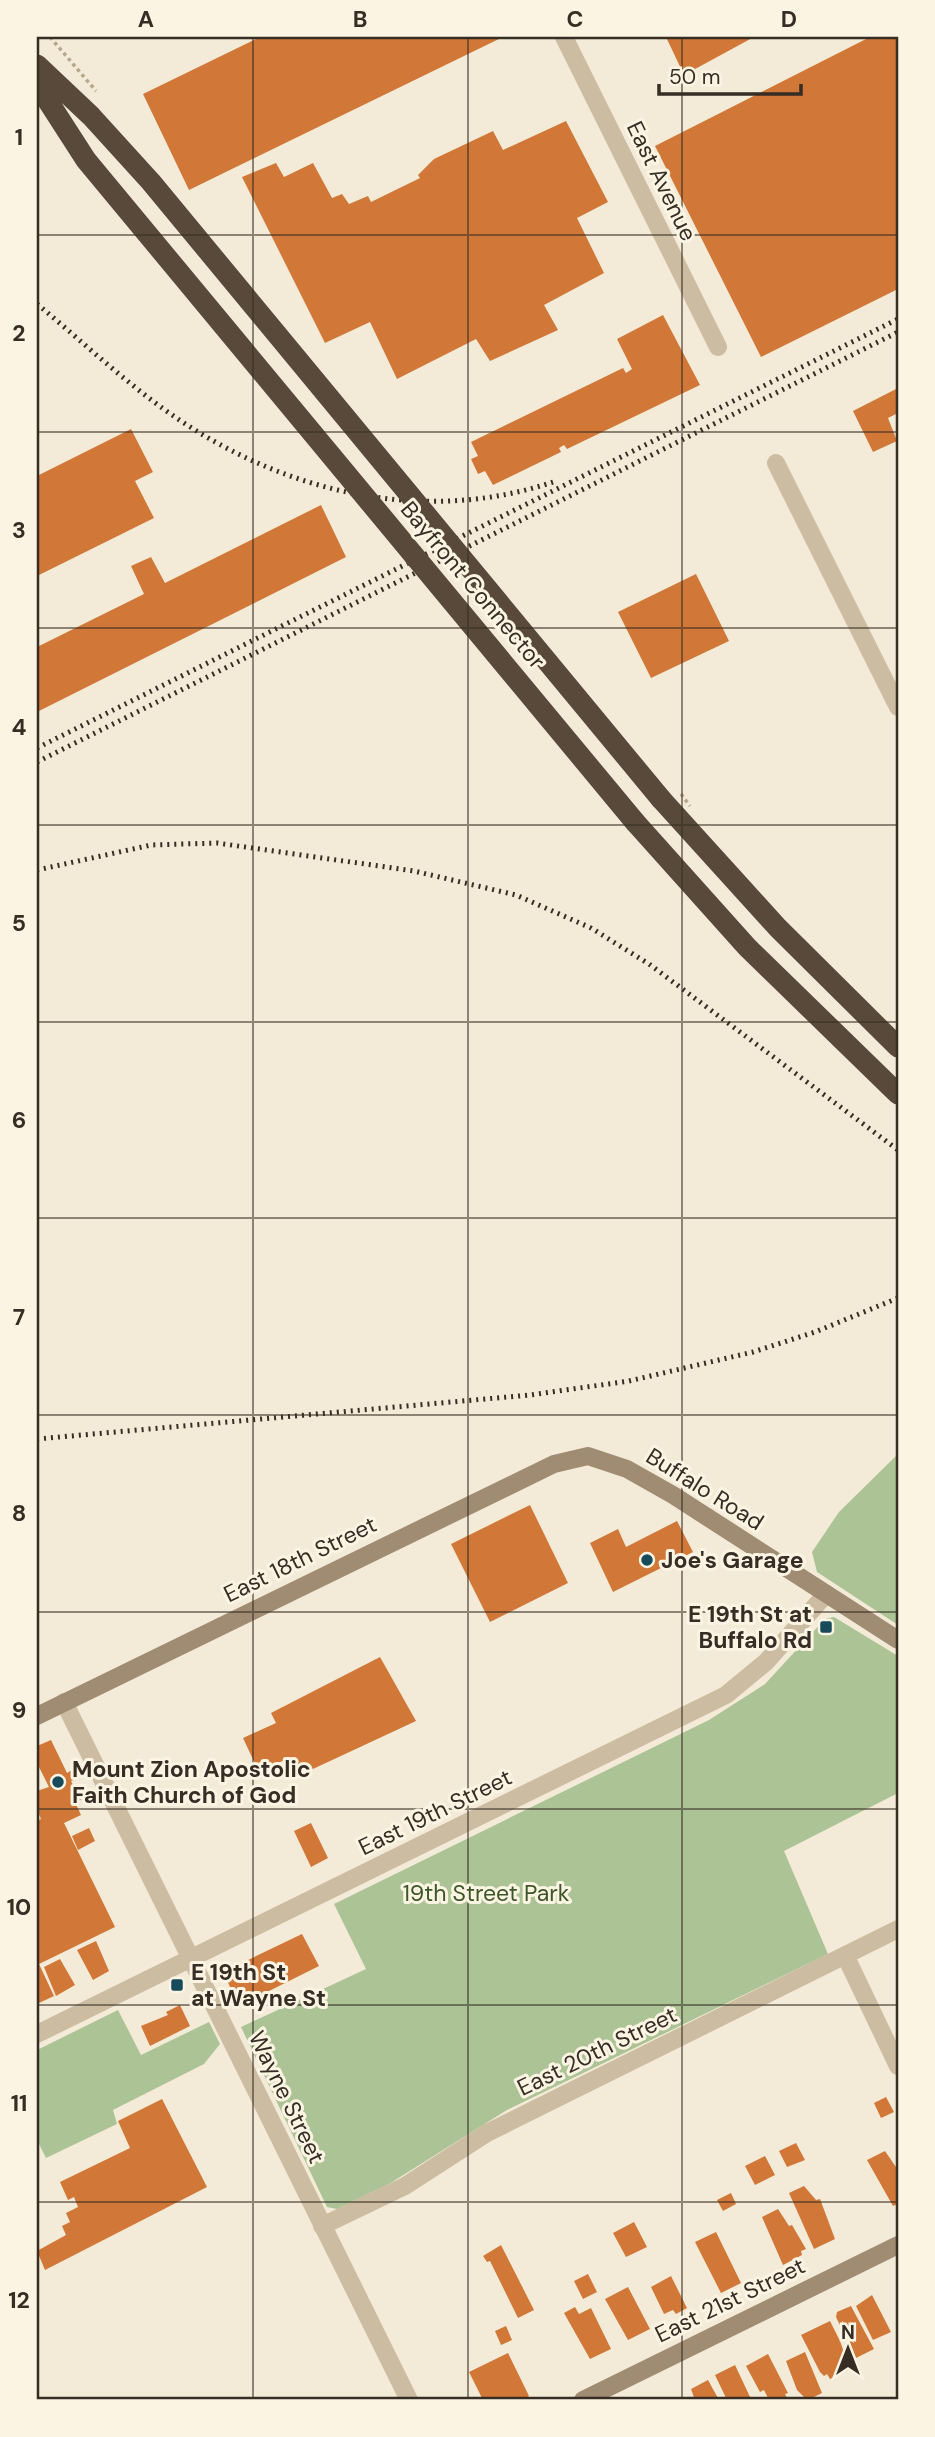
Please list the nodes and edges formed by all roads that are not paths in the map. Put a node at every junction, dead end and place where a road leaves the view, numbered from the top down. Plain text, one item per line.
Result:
1 (564, 37) edge
2 (37, 65) edge
3 (37, 84) edge
4 (718, 347) dead end
5 (776, 463) dead end
6 (898, 707) edge
7 (898, 1047) edge
8 (898, 1094) edge
9 (588, 1456) joint
10 (826, 1594) junction
11 (898, 1640) edge
12 (64, 1702) junction
13 (37, 1716) edge
14 (898, 1929) edge
15 (845, 1955) junction
16 (192, 1958) junction
17 (37, 2035) edge
18 (898, 2066) edge
19 (322, 2226) junction
20 (898, 2245) edge
21 (409, 2400) edge
22 (583, 2400) edge

1 - 4 street, East Avenue
2 - 7 highway, Bayfront Connector, bridge
3 - 8 highway, Bayfront Connector, bridge
5 - 6 street
9 - 10 main road, Buffalo Road
9 - 12 main road, East 18th Street
10 - 11 main road, Buffalo Road
10 - 16 street, East 19th Street
12 - 13 main road, East 18th Street
12 - 16 street, Wayne Street
14 - 15 street, East 20th Street
15 - 18 street
15 - 19 street, East 20th Street
16 - 17 street, East 19th Street
16 - 19 street, Wayne Street
19 - 21 street, Wayne Street
20 - 22 main road, East 21st Street

